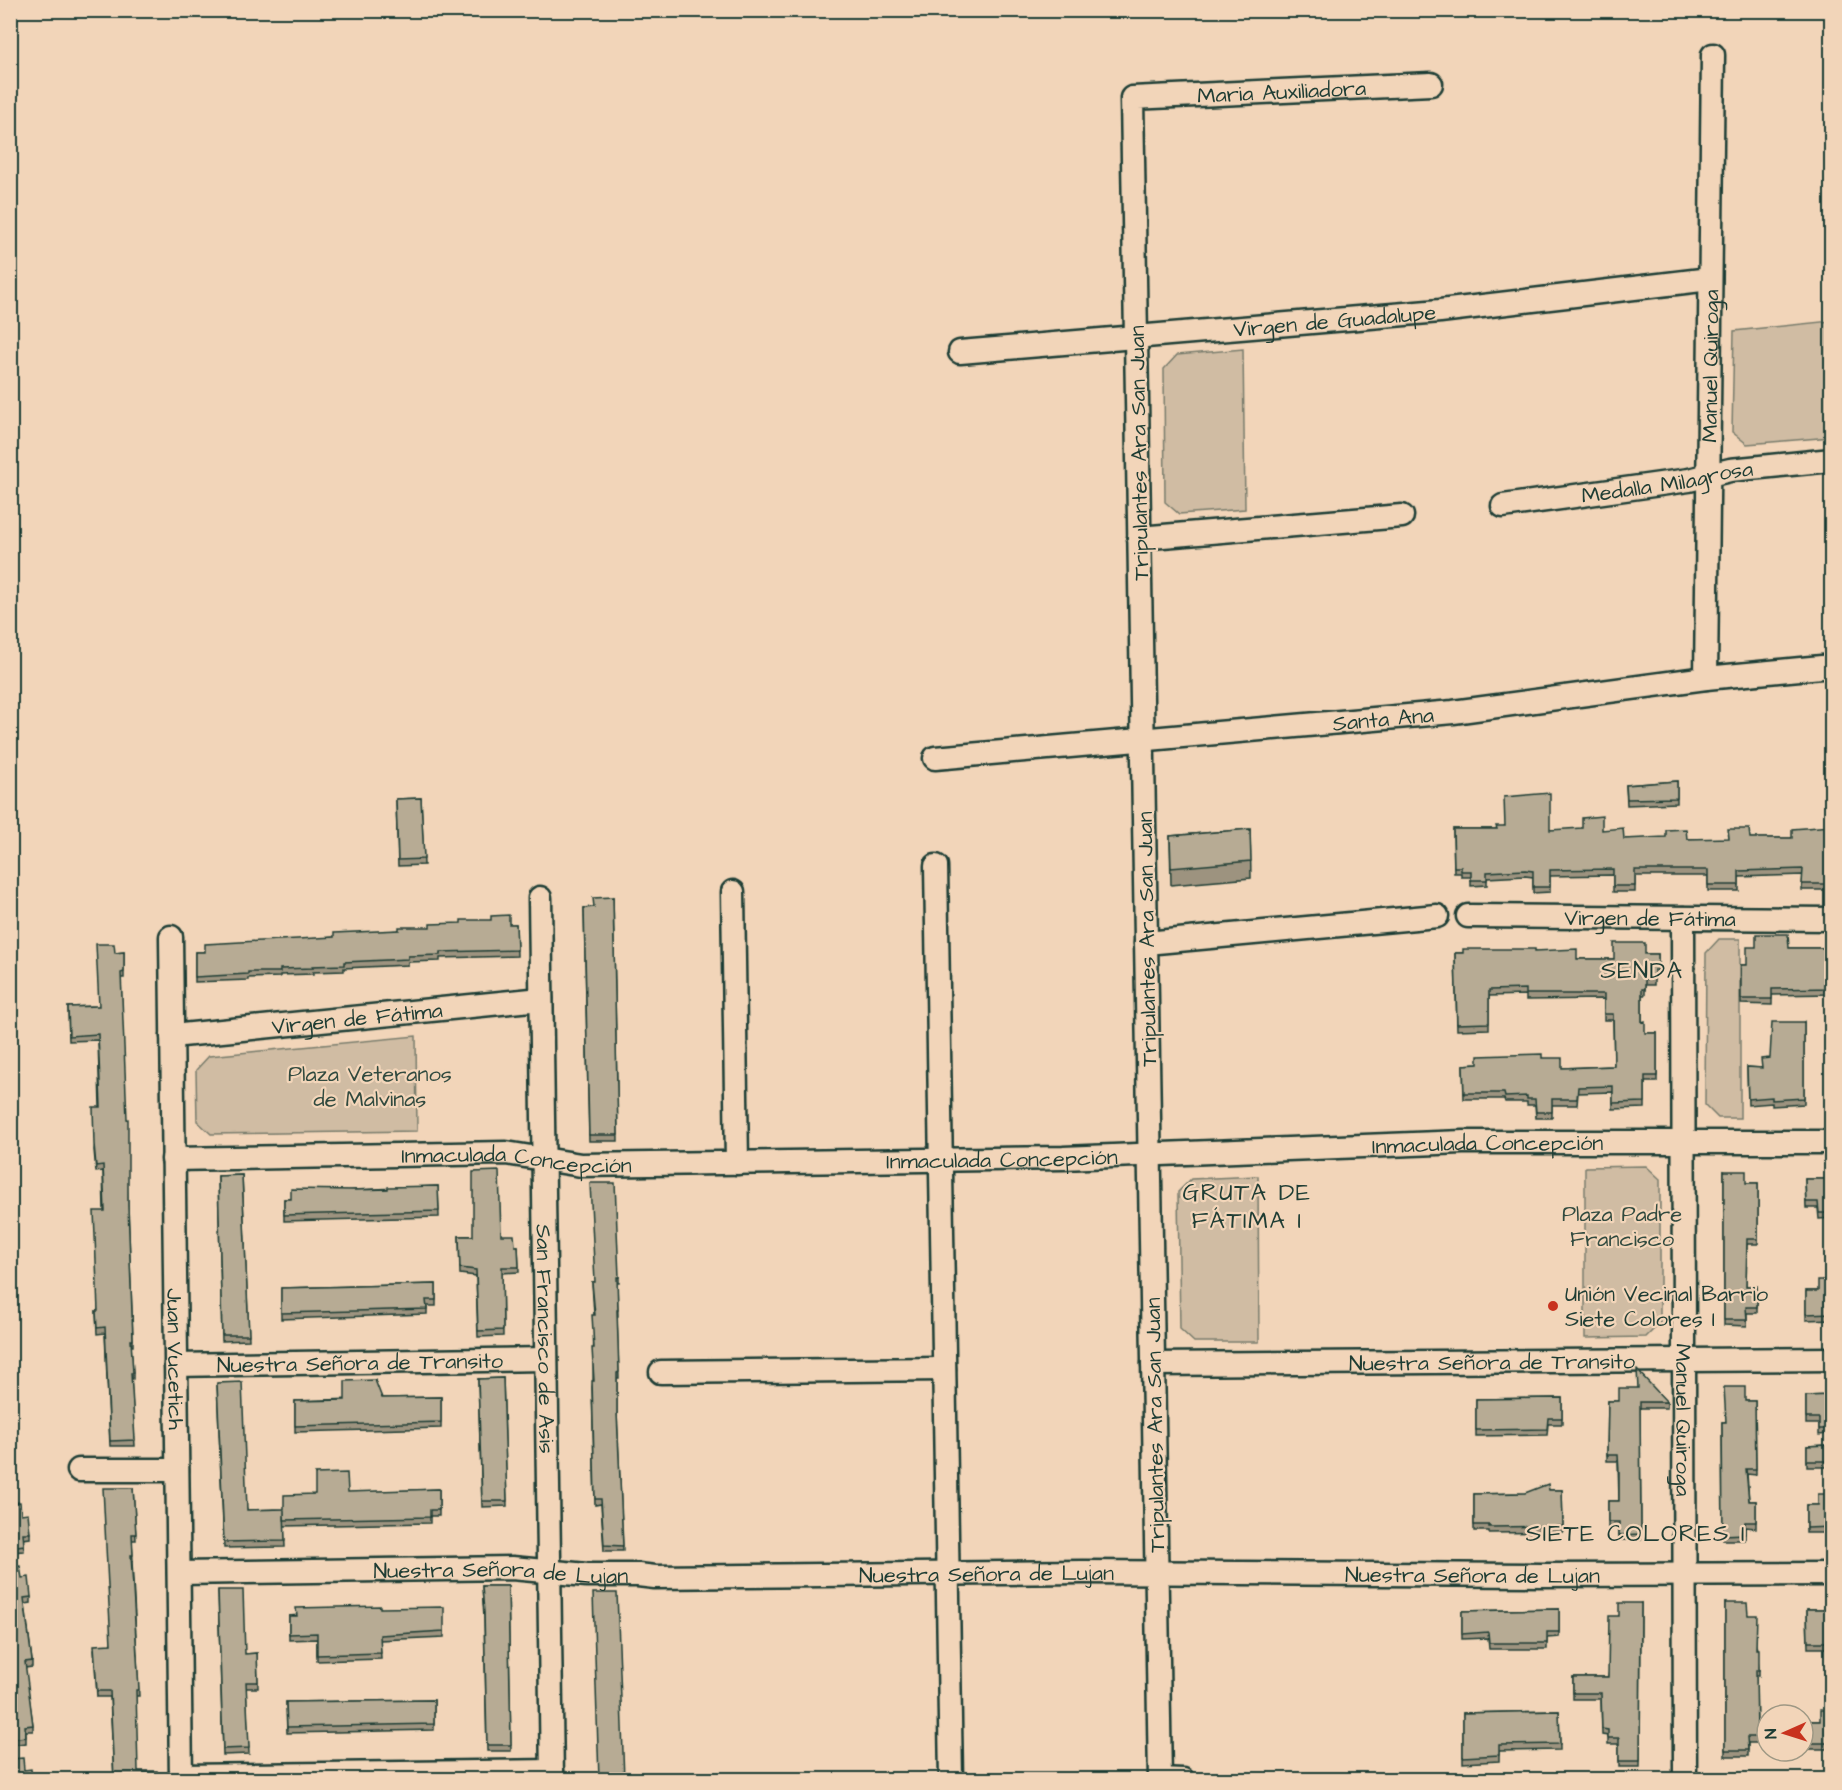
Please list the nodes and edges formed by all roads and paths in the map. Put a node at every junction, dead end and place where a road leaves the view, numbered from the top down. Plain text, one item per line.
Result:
1 (1713, 55) dead end
2 (1431, 84) dead end
3 (1132, 98) joint
4 (1710, 279) junction
5 (1136, 337) junction
6 (960, 352) dead end
7 (1832, 460) edge
8 (1708, 475) junction
9 (1503, 506) dead end
10 (1402, 516) dead end
11 (1139, 538) junction
12 (1832, 666) edge
13 (1706, 678) junction
14 (1143, 740) junction
15 (935, 758) dead end
16 (936, 866) dead end
17 (733, 892) dead end
18 (540, 898) dead end
19 (1437, 916) dead end
20 (1468, 916) dead end
21 (1683, 918) junction
22 (1832, 919) edge
23 (171, 937) dead end
24 (1146, 943) junction
25 (541, 999) junction
26 (172, 1036) junction
27 (1683, 1142) junction
28 (1832, 1142) edge
29 (1150, 1155) junction
30 (173, 1159) junction
31 (544, 1159) junction
32 (941, 1160) junction
33 (737, 1163) junction
34 (546, 1359) junction
35 (1832, 1359) edge
36 (1684, 1360) junction
37 (1153, 1364) junction
38 (176, 1365) junction
39 (944, 1369) junction
40 (661, 1372) dead end
41 (79, 1470) dead end
42 (177, 1470) junction
43 (549, 1572) junction
44 (179, 1573) junction
45 (1156, 1573) junction
46 (948, 1574) junction
47 (1832, 1574) edge
48 (1684, 1575) junction
49 (552, 1775) edge
50 (181, 1778) edge
51 (951, 1779) edge
52 (1160, 1779) edge
53 (1184, 1779) edge
54 (1685, 1779) edge

1 - 4 street, Manuel Quiroga
2 - 3 street, Maria Auxiliadora
3 - 5 street, Tripulantes Ara San Juan
4 - 5 street, Virgen de Guadalupe
4 - 8 street, Manuel Quiroga
5 - 6 street, Virgen de Guadalupe
5 - 11 street, Tripulantes Ara San Juan
7 - 8 street, Medalla Milagrosa
8 - 9 street, Medalla Milagrosa
8 - 13 street, Manuel Quiroga
10 - 11 street
11 - 14 street, Tripulantes Ara San Juan
12 - 13 street, Santa Ana
13 - 14 street, Santa Ana
14 - 15 street, Santa Ana
14 - 24 street, Tripulantes Ara San Juan
16 - 32 street
17 - 33 street
18 - 25 street, San Francisco de Asis
19 - 24 street
20 - 21 street, Virgen de Fátima
21 - 22 street, Virgen de Fátima
21 - 27 street, Manuel Quiroga
23 - 26 street, Juan Vucetich
24 - 29 street, Tripulantes Ara San Juan
25 - 26 street, Virgen de Fátima
25 - 31 street, San Francisco de Asis
26 - 30 street, Juan Vucetich
27 - 28 street, Inmaculada Concepción
27 - 29 street, Inmaculada Concepción
27 - 36 street, Manuel Quiroga
29 - 32 street, Inmaculada Concepción
29 - 37 street, Tripulantes Ara San Juan
30 - 31 street, Inmaculada Concepción
30 - 38 street, Juan Vucetich
31 - 33 street, Inmaculada Concepción
31 - 34 street, San Francisco de Asis
32 - 33 street, Inmaculada Concepción
32 - 39 street
34 - 38 street, Nuestra Señora de Transito
34 - 43 street, San Francisco de Asis
35 - 36 street, Nuestra Señora de Transito
36 - 37 street, Nuestra Señora de Transito
36 - 48 street, Manuel Quiroga
37 - 45 street, Tripulantes Ara San Juan
38 - 42 street, Juan Vucetich
39 - 40 street
39 - 46 street
41 - 42 street
42 - 44 street, Juan Vucetich
43 - 44 street, Nuestra Señora de Lujan
43 - 46 street, Nuestra Señora de Lujan
43 - 49 street, San Francisco de Asis
44 - 50 street, Juan Vucetich
45 - 46 street, Nuestra Señora de Lujan
45 - 48 street, Nuestra Señora de Lujan
45 - 52 street, Tripulantes Ara San Juan
46 - 51 street
47 - 48 street, Nuestra Señora de Lujan
48 - 54 street, Manuel Quiroga
49 - 50 street
52 - 53 street

